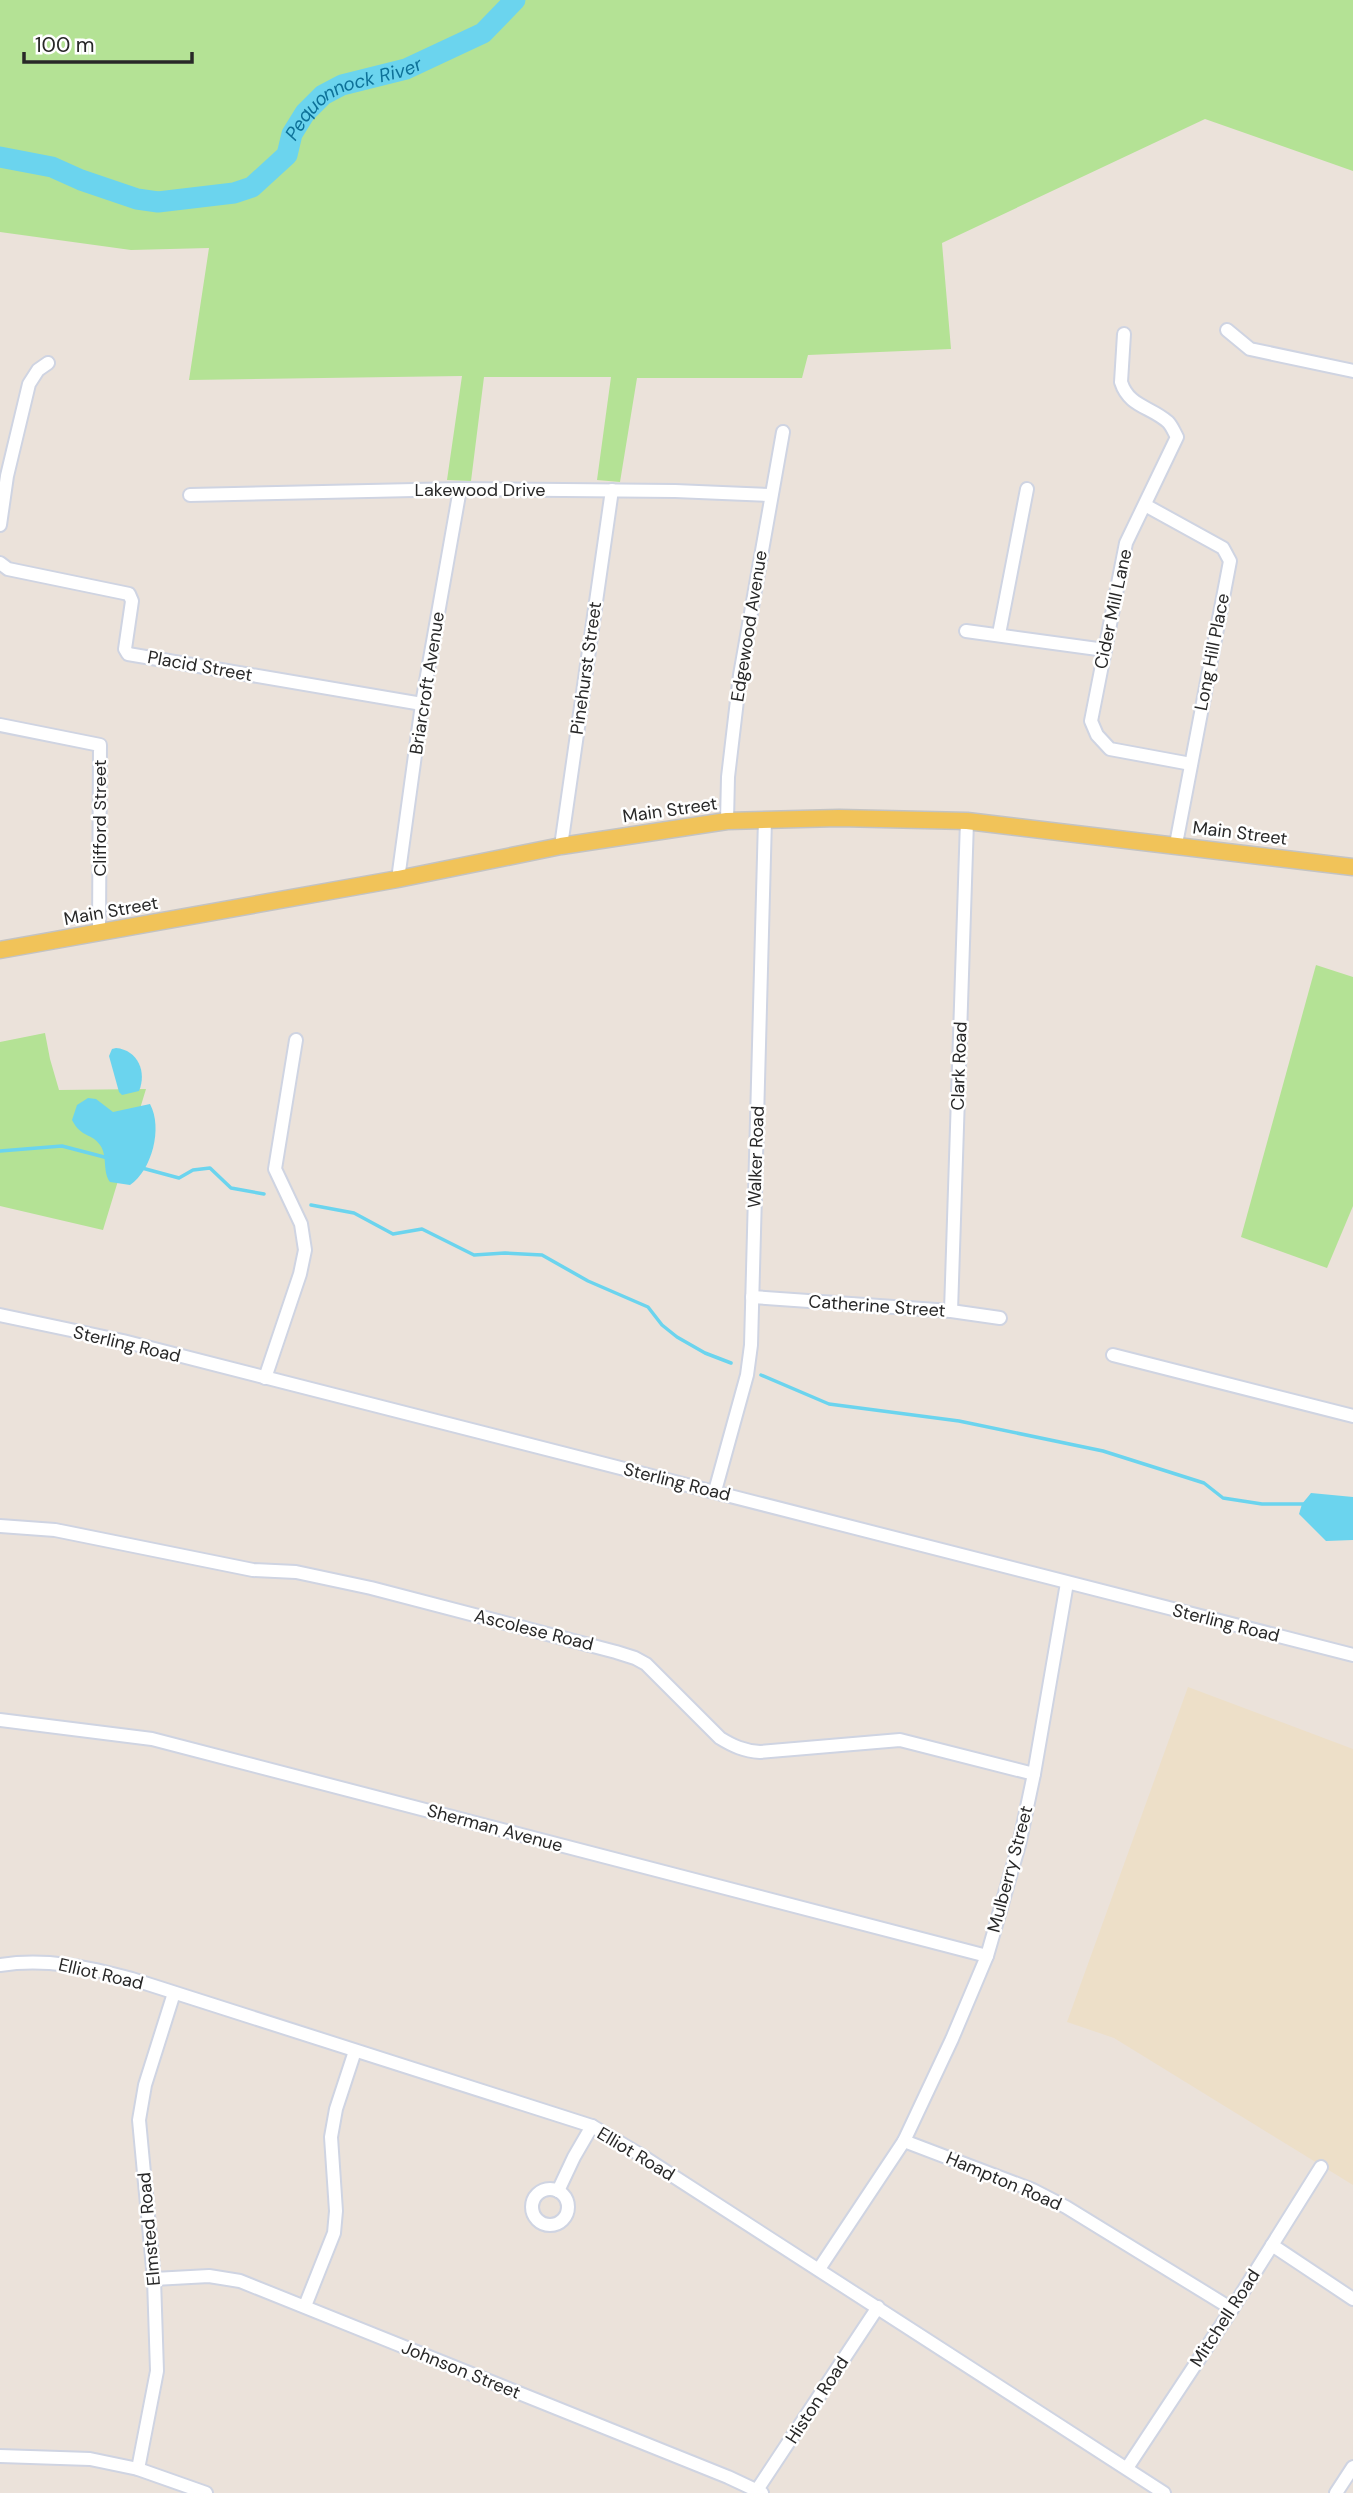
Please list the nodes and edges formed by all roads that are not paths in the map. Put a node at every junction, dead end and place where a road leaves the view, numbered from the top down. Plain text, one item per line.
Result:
1 (1227, 330) dead end
2 (1124, 334) dead end
3 (48, 363) dead end
4 (1353, 371) edge
5 (783, 432) dead end
6 (460, 489) junction
7 (1027, 489) dead end
8 (612, 490) junction
9 (190, 495) dead end
10 (770, 495) junction
11 (1145, 505) junction
12 (0, 525) edge
13 (0, 563) edge
14 (966, 631) dead end
15 (999, 634) junction
16 (1105, 650) junction
17 (422, 704) junction
18 (0, 725) edge
19 (1191, 764) junction
20 (765, 819) junction
21 (727, 821) junction
22 (967, 821) junction
23 (1176, 845) junction
24 (561, 846) junction
25 (1353, 867) edge
26 (397, 878) junction
27 (99, 932) junction
28 (0, 950) edge
29 (296, 1040) dead end
30 (752, 1297) junction
31 (951, 1311) junction
32 (0, 1315) edge
33 (1000, 1318) dead end
34 (1113, 1355) dead end
35 (265, 1378) junction
36 (1353, 1416) edge
37 (715, 1491) junction
38 (0, 1526) edge
39 (1067, 1583) junction
40 (1353, 1655) edge
41 (0, 1720) edge
42 (1034, 1774) junction
43 (987, 1956) junction
44 (0, 1965) edge
45 (174, 1993) junction
46 (355, 2051) junction
47 (592, 2126) junction
48 (904, 2141) junction
49 (1321, 2167) dead end
50 (558, 2191) dead end
51 (1272, 2245) junction
52 (819, 2270) junction
53 (154, 2279) junction
54 (1353, 2299) edge
55 (305, 2306) junction
56 (878, 2308) junction
57 (1232, 2309) junction
58 (0, 2456) edge
59 (1353, 2467) edge
60 (1126, 2468) junction
61 (138, 2469) junction
62 (758, 2492) edge
63 (206, 2493) edge
64 (1164, 2493) edge
65 (1336, 2493) edge

1 - 4 street
2 - 11 street, Cider Mill Lane
3 - 12 street
5 - 10 street, Edgewood Avenue
6 - 8 street, Lakewood Drive
6 - 9 street, Lakewood Drive
6 - 17 street, Briarcroft Avenue
7 - 15 street
8 - 10 street, Lakewood Drive
8 - 24 street, Pinehurst Street
10 - 21 street, Edgewood Avenue
11 - 16 street, Cider Mill Lane
11 - 19 street, Long Hill Place
13 - 17 street, Placid Street
14 - 15 street
15 - 16 street
16 - 19 street, Cider Mill Lane
17 - 26 street, Briarcroft Avenue
18 - 27 street, Clifford Street
19 - 23 street, Long Hill Place
20 - 21 main road, Main Street
20 - 22 main road, Main Street
20 - 30 street, Walker Road
21 - 24 main road, Main Street
22 - 23 main road, Main Street
22 - 31 street, Clark Road
23 - 25 main road, Main Street
24 - 26 main road, Main Street
26 - 27 main road, Main Street
27 - 28 main road, Main Street
29 - 35 street
30 - 31 street, Catherine Street
30 - 37 street, Walker Road
31 - 33 street, Catherine Street
32 - 35 street, Sterling Road
34 - 36 street
35 - 37 street, Sterling Road
37 - 39 street, Sterling Road
38 - 42 street, Ascolese Road
39 - 40 street, Sterling Road
39 - 42 street, Mulberry Street
41 - 43 street, Sherman Avenue
42 - 43 street, Mulberry Street
43 - 48 street, Mulberry Street
44 - 45 street, Elliot Road
45 - 46 street, Elliot Road
45 - 53 street, Elmsted Road
46 - 47 street, Elliot Road
46 - 55 street
47 - 50 street
47 - 52 street, Elliot Road
48 - 52 street
48 - 57 street, Hampton Road
49 - 51 street, Mitchell Road
51 - 54 street
51 - 57 street, Mitchell Road
52 - 56 street, Elliot Road
53 - 55 street, Johnson Street
53 - 61 street, Elmsted Road
55 - 62 street, Johnson Street
56 - 60 street, Elliot Road
56 - 62 street, Histon Road
57 - 60 street, Mitchell Road
58 - 61 street
59 - 65 street
60 - 64 street, Elliot Road
61 - 63 street

